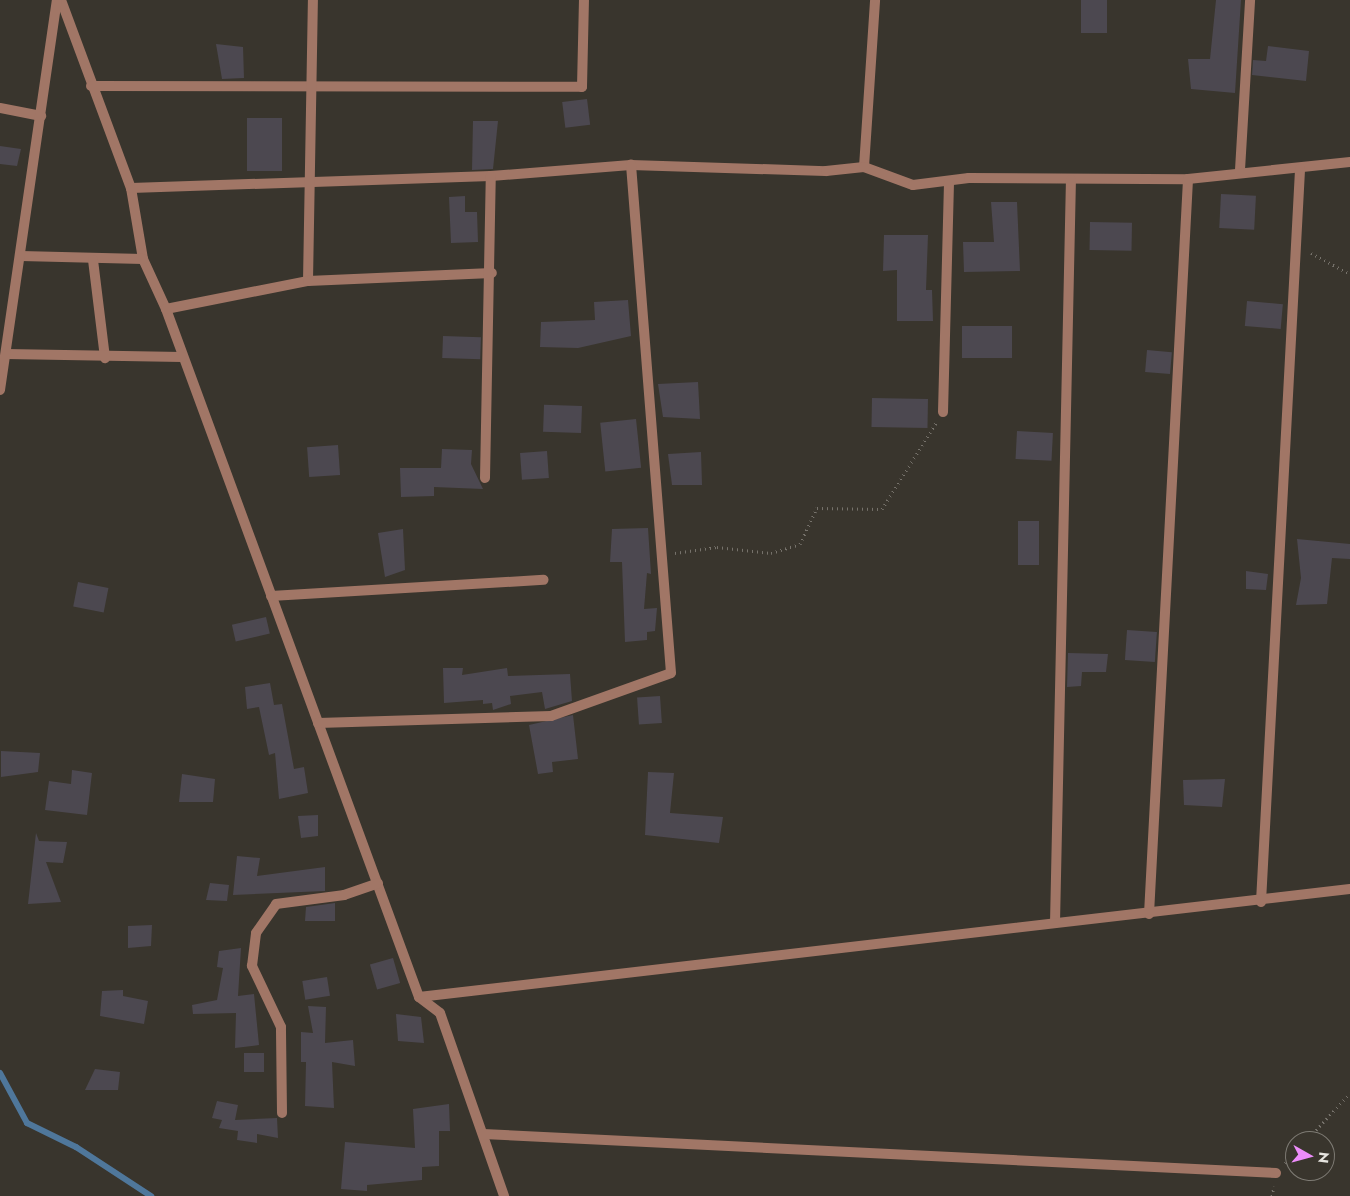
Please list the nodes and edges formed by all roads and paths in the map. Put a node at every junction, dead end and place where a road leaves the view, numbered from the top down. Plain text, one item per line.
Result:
1 (57, 0) edge
2 (61, 0) edge
3 (314, 0) edge
4 (584, 0) edge
5 (875, 0) edge
6 (1250, 0) edge
7 (91, 86) junction
8 (311, 86) junction
9 (0, 108) edge
10 (41, 116) junction
11 (1350, 162) edge
12 (631, 165) junction
13 (864, 167) junction
14 (1300, 169) junction
15 (1240, 170) junction
16 (491, 176) junction
17 (1071, 180) junction
18 (1188, 180) junction
19 (949, 181) junction
20 (310, 183) junction
21 (131, 188) junction
22 (1296, 245) junction
23 (21, 256) junction
24 (143, 259) junction
25 (93, 260) junction
26 (492, 273) junction
27 (1350, 274) edge
28 (308, 281) junction
29 (166, 309) junction
30 (5, 332) edge
31 (6, 354) junction
32 (105, 358) junction
33 (182, 358) junction
34 (0, 390) edge
35 (943, 412) joint
36 (485, 478) dead end
37 (659, 556) junction
38 (544, 580) dead end
39 (271, 596) junction
40 (318, 723) junction
41 (378, 883) junction
42 (1350, 889) edge
43 (1261, 902) junction
44 (1149, 914) junction
45 (1055, 923) junction
46 (419, 997) junction
47 (1350, 1093) edge
48 (282, 1113) dead end
49 (1315, 1131) edge
50 (483, 1134) junction
51 (1276, 1173) dead end
52 (504, 1196) edge

1 - 10 street
2 - 7 street
3 - 8 street
4 - 8 street
5 - 13 street
6 - 15 street
7 - 8 street
7 - 21 street
8 - 20 street
9 - 10 street
10 - 23 street
11 - 14 street
12 - 13 street
12 - 16 street
12 - 37 street
13 - 19 street
14 - 15 street
14 - 22 street
15 - 18 street
16 - 20 street
16 - 26 street
17 - 18 street
17 - 19 street
17 - 45 street
18 - 44 street
19 - 35 street
20 - 21 street
20 - 28 street
21 - 24 street
22 - 27 path
22 - 43 street
23 - 25 street
23 - 30 street
24 - 25 street
24 - 29 street
25 - 32 street
26 - 28 street
26 - 36 street
28 - 29 street
29 - 33 street
30 - 31 street
31 - 32 street
31 - 34 street
32 - 33 street
33 - 39 street
35 - 37 path
37 - 40 street
38 - 39 street
39 - 40 street
40 - 41 street
41 - 46 street
41 - 48 street
42 - 43 street
43 - 44 street
44 - 45 street
45 - 46 street
46 - 50 street
47 - 49 path
50 - 51 street
50 - 52 street

